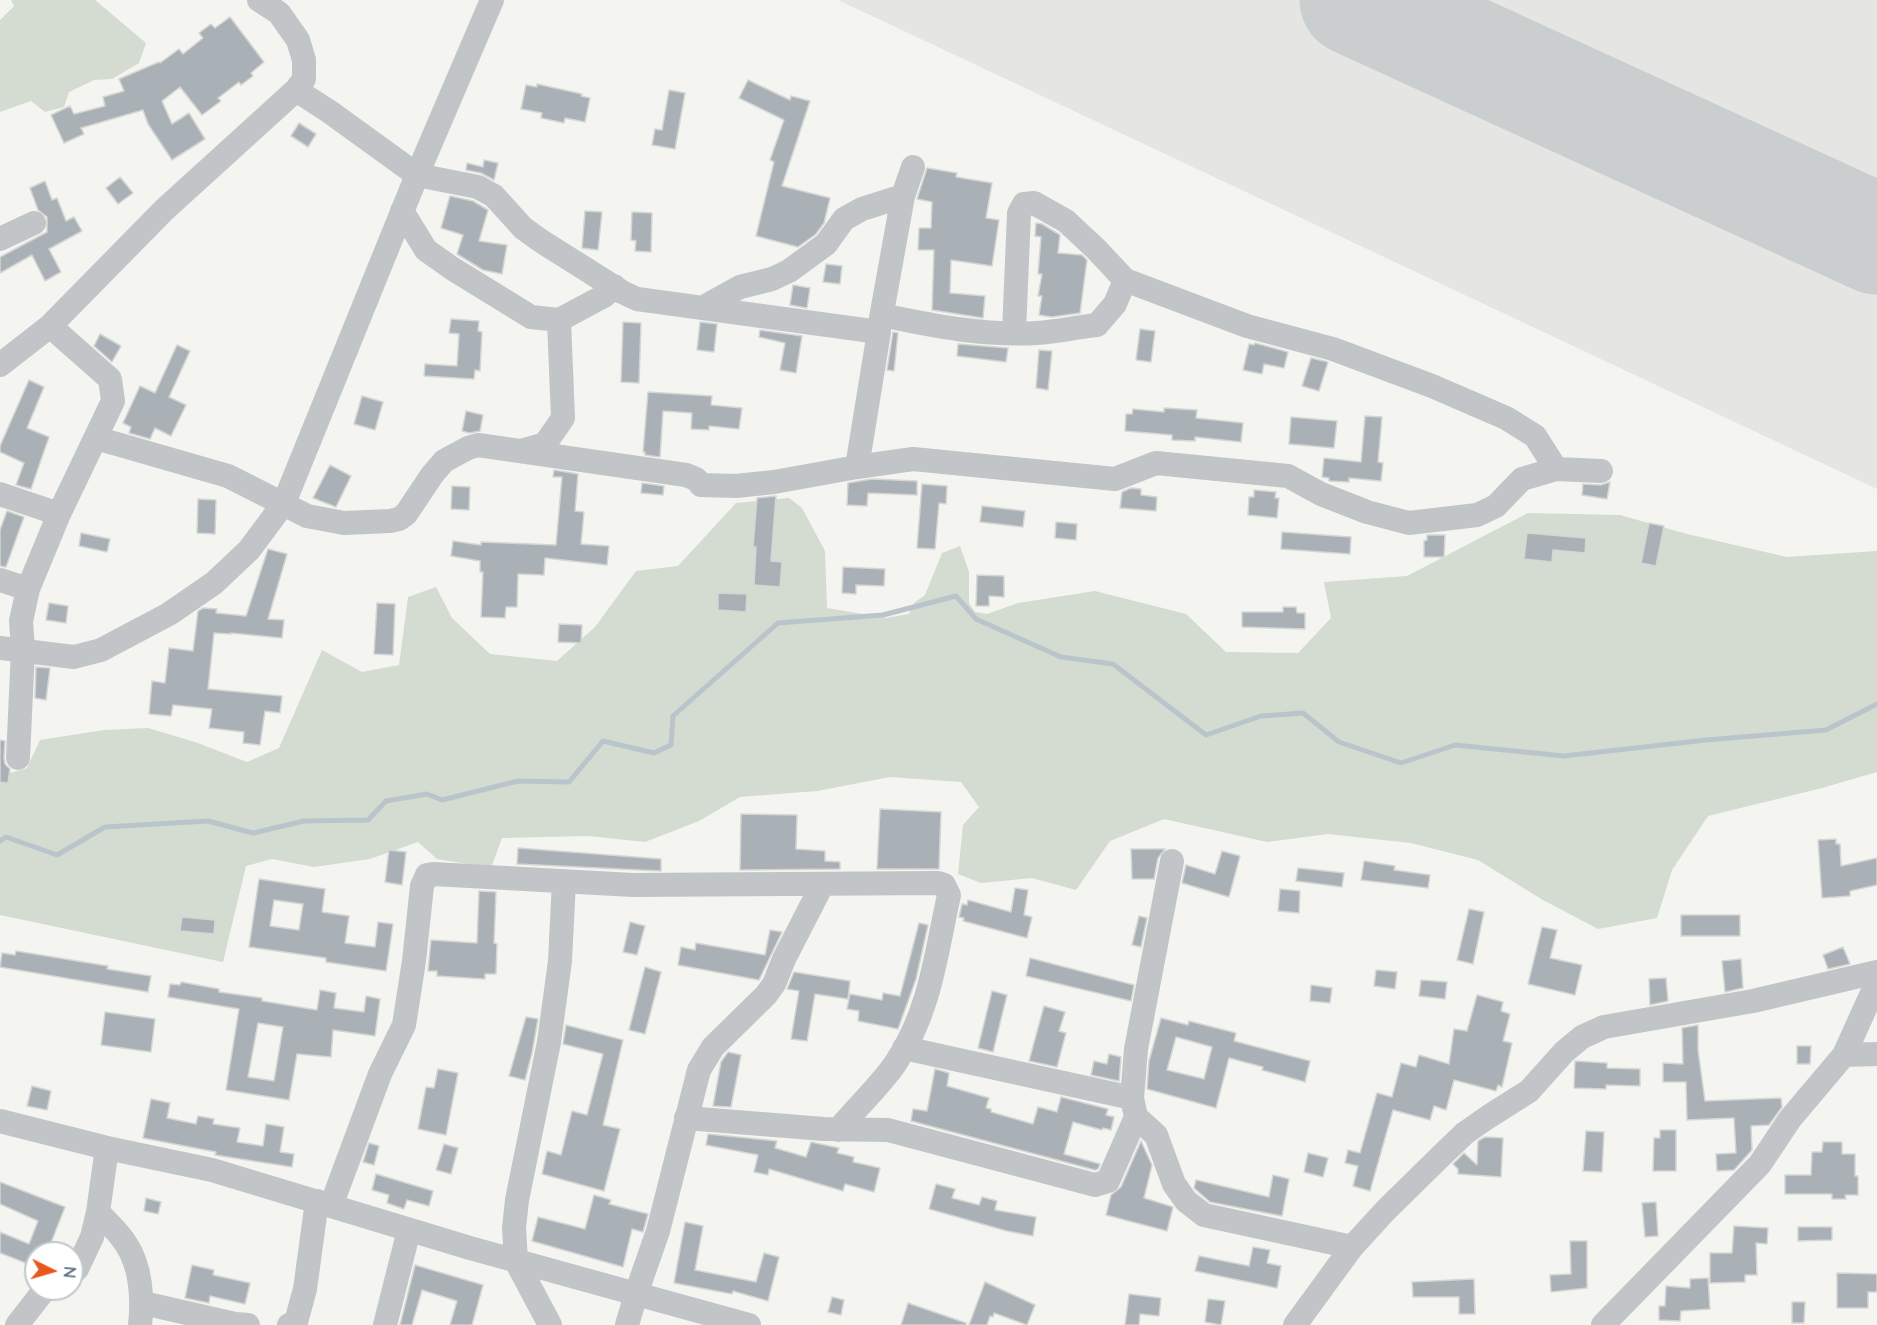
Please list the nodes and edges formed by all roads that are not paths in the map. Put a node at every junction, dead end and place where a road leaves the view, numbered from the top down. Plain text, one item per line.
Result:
1 (259, 0) edge
2 (492, 0) edge
3 (296, 90) junction
4 (913, 167) dead end
5 (417, 175) junction
6 (903, 196) junction
7 (402, 211) junction
8 (34, 223) dead end
9 (0, 239) edge
10 (1125, 280) junction
11 (614, 286) junction
12 (702, 308) junction
13 (559, 320) junction
14 (880, 323) junction
15 (50, 326) junction
16 (1014, 333) junction
17 (0, 365) edge
18 (96, 438) junction
19 (521, 451) junction
20 (857, 466) junction
21 (1556, 469) junction
22 (1601, 471) dead end
23 (0, 494) edge
24 (284, 503) junction
25 (59, 514) junction
26 (0, 580) edge
27 (28, 589) junction
28 (12, 649) edge
29 (10, 721) edge
30 (18, 758) dead end
31 (1172, 861) dead end
32 (564, 881) junction
33 (822, 885) junction
34 (1877, 972) edge
35 (1877, 982) edge
36 (904, 1048) junction
37 (1877, 1054) edge
38 (1844, 1055) junction
39 (1134, 1108) junction
40 (686, 1118) junction
41 (0, 1121) edge
42 (838, 1130) junction
43 (107, 1148) junction
44 (324, 1204) junction
45 (98, 1212) junction
46 (409, 1230) junction
47 (1352, 1247) junction
48 (84, 1254) edge
49 (516, 1261) junction
50 (636, 1294) junction
51 (36, 1301) edge
52 (141, 1314) edge
53 (17, 1325) edge
54 (248, 1325) edge
55 (289, 1325) edge
56 (385, 1325) edge
57 (550, 1325) edge
58 (627, 1325) edge
59 (749, 1325) edge
60 (1295, 1325) edge
61 (1603, 1325) edge

1 - 3 street
2 - 5 street
3 - 5 street
3 - 15 street
4 - 6 street
5 - 7 street
5 - 11 street
6 - 12 street
6 - 14 street
7 - 13 street
7 - 24 street
8 - 9 street
10 - 16 street
10 - 16 street
10 - 21 street
11 - 12 street
11 - 13 street
12 - 14 street
13 - 19 street
14 - 16 street
14 - 20 street
15 - 17 street
15 - 18 street
18 - 24 street
18 - 25 street
19 - 20 street
19 - 24 street
20 - 21 street
21 - 22 street
23 - 25 street
24 - 28 street
25 - 27 street
26 - 27 street
27 - 28 street
28 - 29 street
29 - 30 street
31 - 39 street
32 - 33 street
32 - 44 street
32 - 49 street
33 - 36 street
33 - 40 street
34 - 47 street
35 - 38 street
36 - 39 street
36 - 42 street
37 - 38 street
38 - 61 street
39 - 42 street
39 - 47 street
40 - 42 street
40 - 50 street
41 - 43 street
43 - 44 street
43 - 45 street
44 - 46 street
44 - 55 street
45 - 48 street
45 - 52 street
46 - 49 street
46 - 56 street
47 - 60 street
49 - 50 street
49 - 57 street
50 - 58 street
50 - 59 street
51 - 53 street
52 - 54 street

